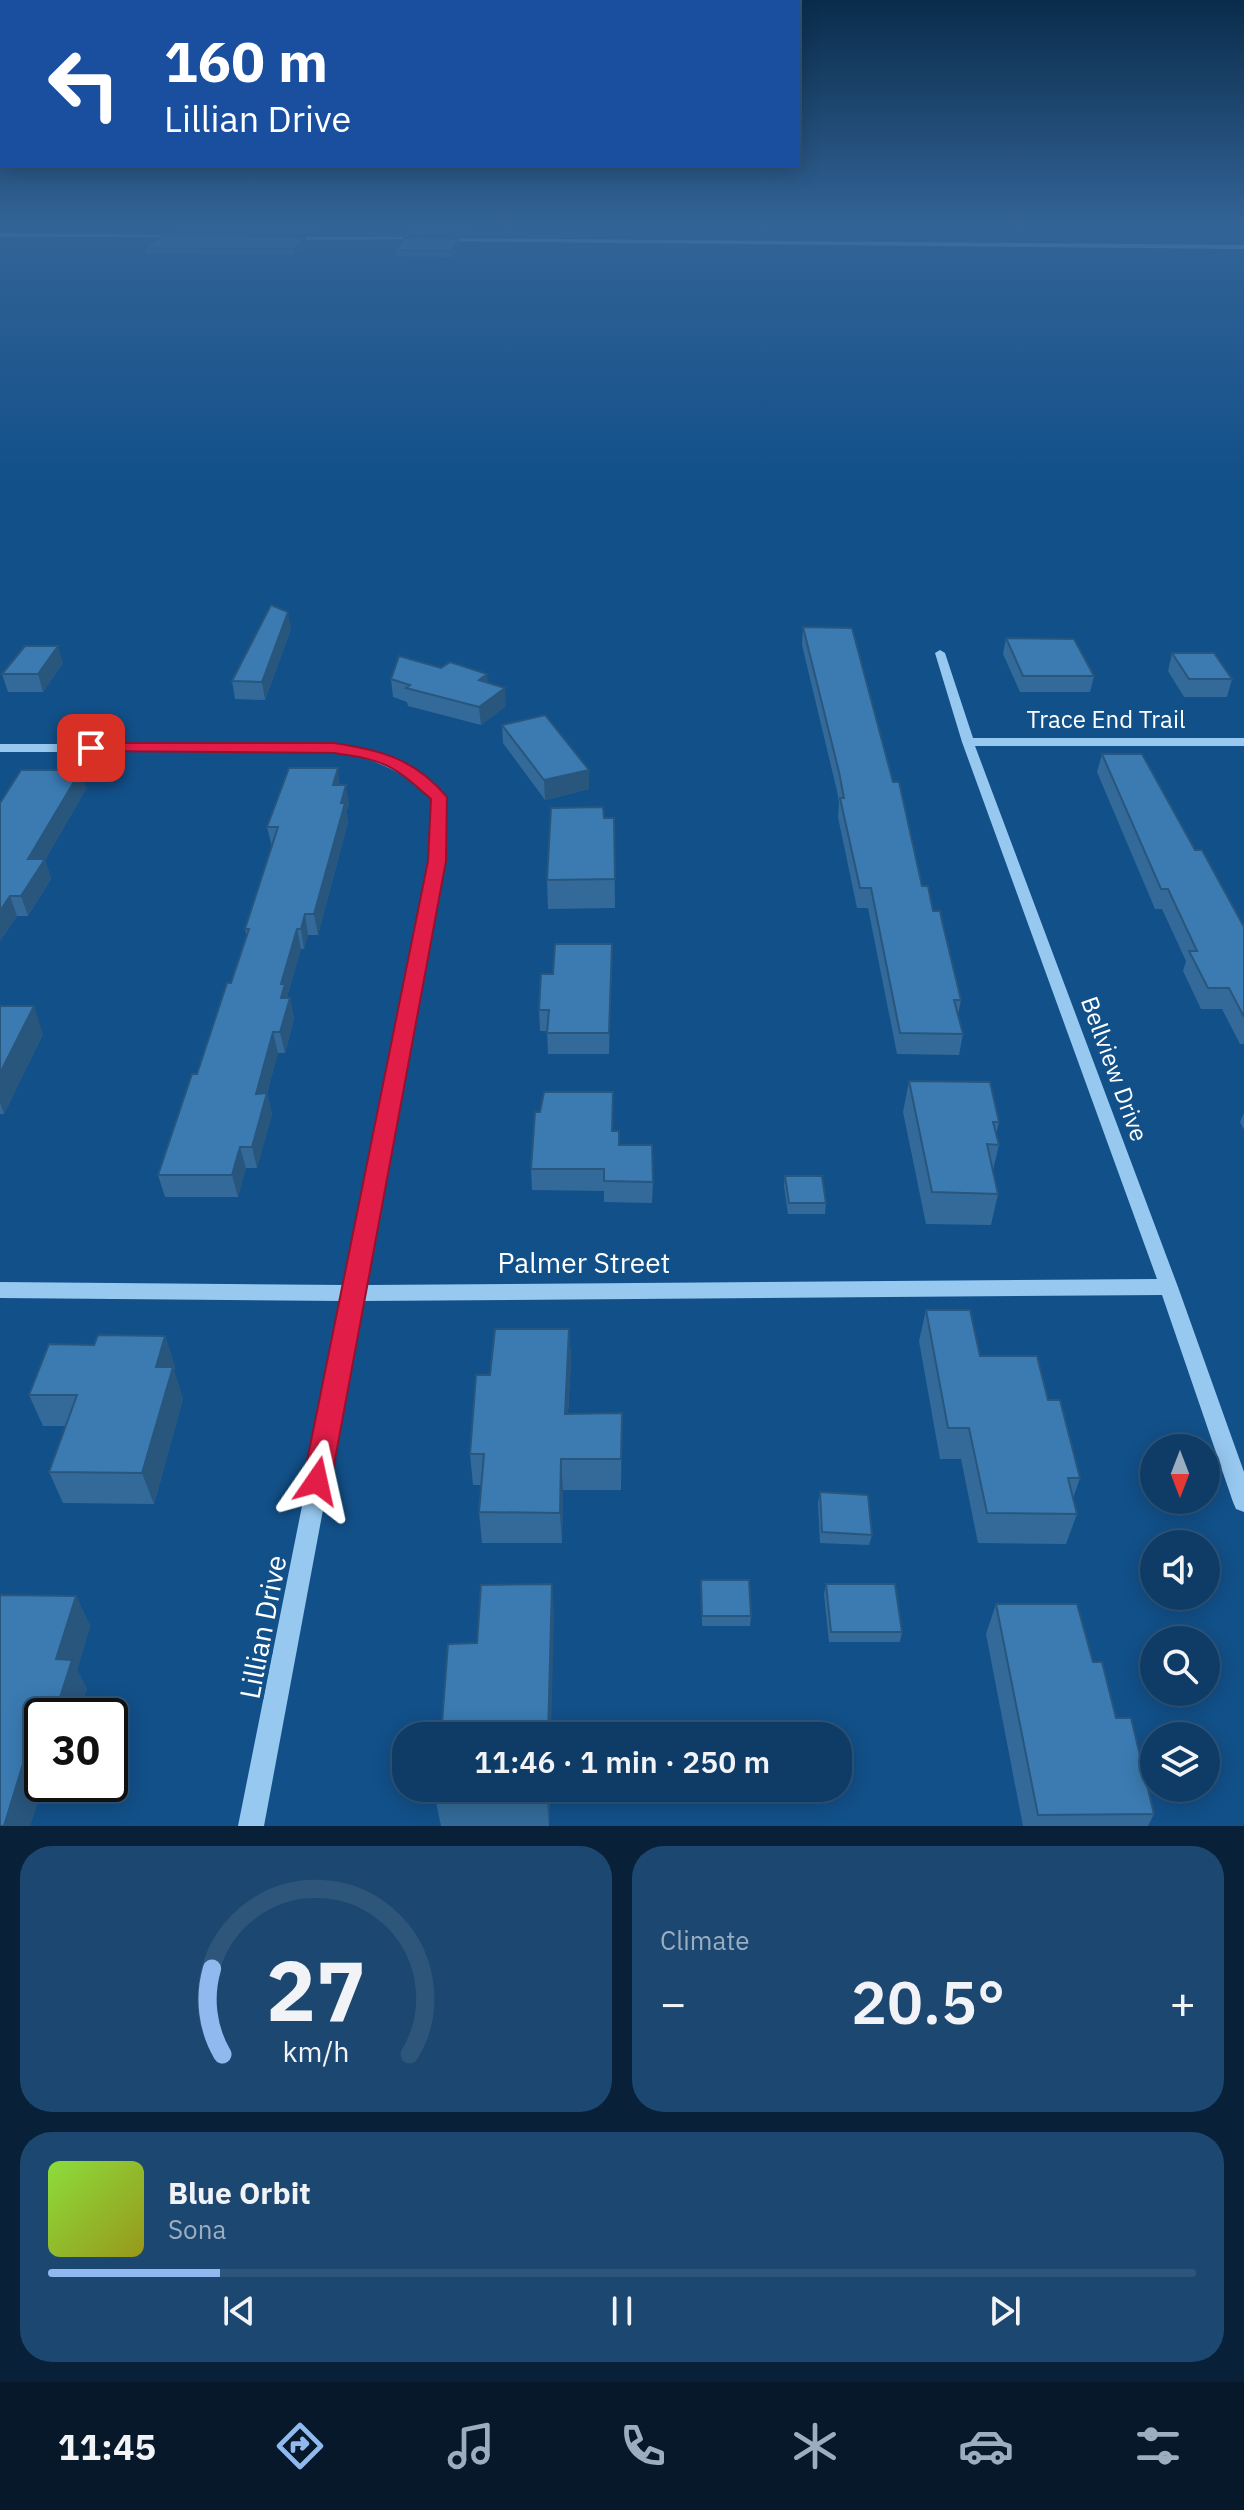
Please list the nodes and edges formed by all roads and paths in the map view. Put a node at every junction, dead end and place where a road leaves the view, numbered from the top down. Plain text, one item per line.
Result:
1 (940, 653) dead end
2 (968, 742) junction
3 (1244, 742) edge
4 (0, 748) edge
5 (1169, 1287) junction
6 (0, 1290) edge
7 (353, 1293) junction
8 (1244, 1502) edge
9 (251, 1826) edge

1 - 2 street, Bellview Drive
2 - 3 street, Trace End Trail
2 - 5 street, Bellview Drive
4 - 7 street, Lillian Drive
5 - 7 street, Palmer Street
5 - 8 street, Bellview Drive
6 - 7 street, Palmer Street
7 - 9 street, Lillian Drive

